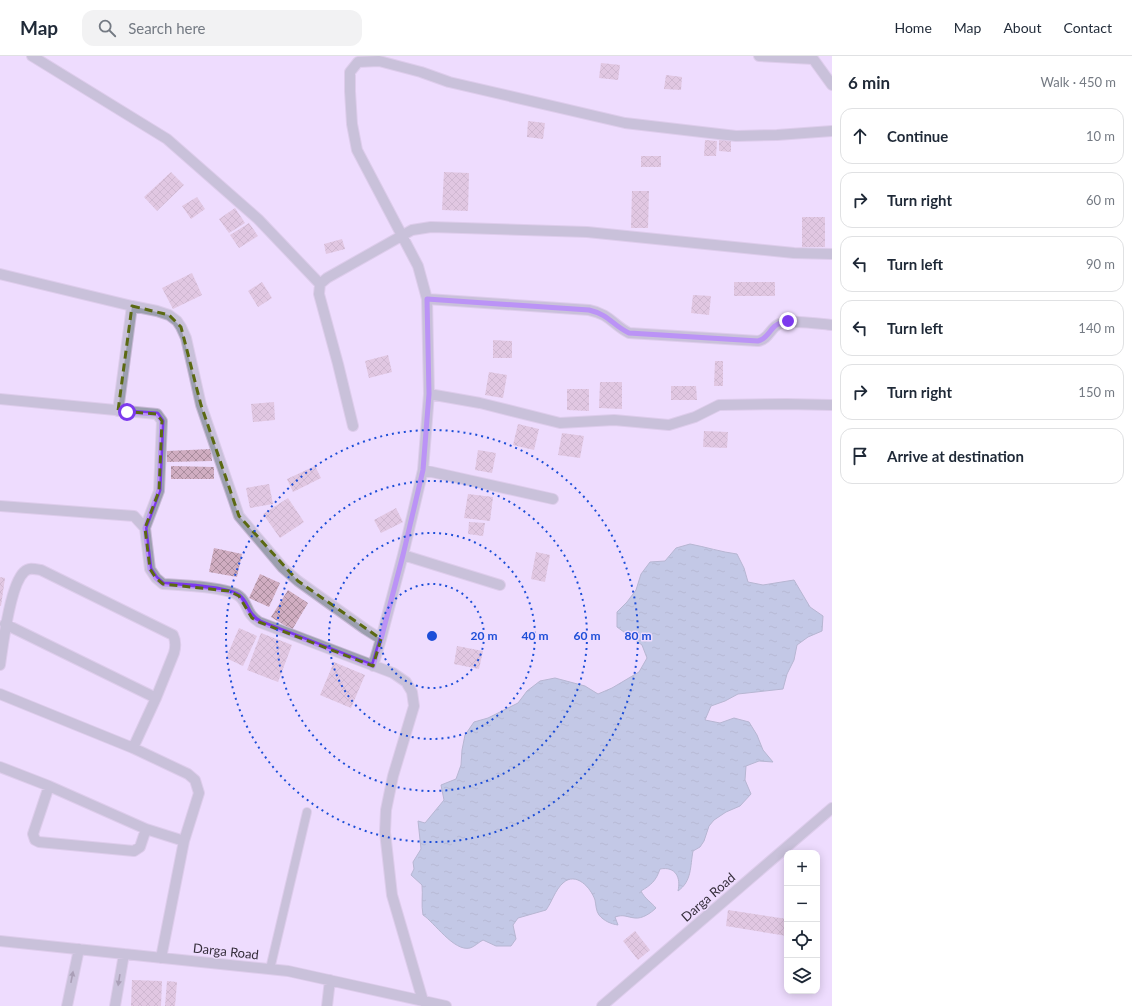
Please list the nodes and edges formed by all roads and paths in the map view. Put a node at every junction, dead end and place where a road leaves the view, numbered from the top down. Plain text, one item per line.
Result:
1 (32, 56) edge
2 (758, 56) edge
3 (812, 58) edge
4 (832, 85) edge
5 (832, 131) edge
6 (402, 236) junction
7 (832, 254) edge
8 (0, 274) edge
9 (320, 284) junction
10 (427, 299) junction
11 (132, 306) junction
12 (832, 325) edge
13 (429, 394) junction
14 (0, 399) edge
15 (832, 405) edge
16 (118, 411) junction
17 (353, 426) dead end
18 (423, 470) junction
19 (552, 499) dead end
20 (0, 506) edge
21 (145, 528) junction
22 (403, 555) junction
23 (500, 585) dead end
24 (5, 624) junction
25 (381, 639) junction
26 (0, 665) edge
27 (373, 666) junction
28 (0, 694) edge
29 (156, 698) junction
30 (133, 748) junction
31 (0, 768) edge
32 (49, 786) junction
33 (832, 808) edge
34 (307, 812) dead end
35 (146, 829) junction
36 (184, 842) junction
37 (0, 941) edge
38 (79, 949) junction
39 (124, 954) junction
40 (161, 958) junction
41 (270, 969) junction
42 (330, 980) junction
43 (423, 1001) junction
44 (67, 1006) edge
45 (115, 1006) edge
46 (327, 1006) edge
47 (443, 1006) edge
48 (602, 1006) edge

1 - 9 street
2 - 3 street
3 - 4 street
5 - 6 street
6 - 7 street
6 - 9 street
6 - 10 street
8 - 11 street
9 - 17 street
10 - 12 street
10 - 13 street
11 - 16 street
11 - 25 street
13 - 15 street
13 - 18 street
14 - 16 street
16 - 21 street
18 - 19 street
18 - 22 street
20 - 21 street
21 - 27 street
22 - 23 street
22 - 25 street
24 - 26 street
24 - 29 street
24 - 29 street
25 - 27 street
27 - 43 street
28 - 30 street
29 - 30 street
30 - 36 street
31 - 32 street
32 - 35 street
32 - 35 street
33 - 48 street, Darga Road
34 - 41 lane
35 - 36 street
36 - 40 street
37 - 38 street, Darga Road
38 - 39 street, Darga Road
44 -> 38 street
39 - 40 street, Darga Road
39 -> 45 street
40 - 41 street, Darga Road
41 - 42 street, Darga Road
42 - 43 street, Darga Road
42 - 46 street
43 - 47 street, Darga Road

